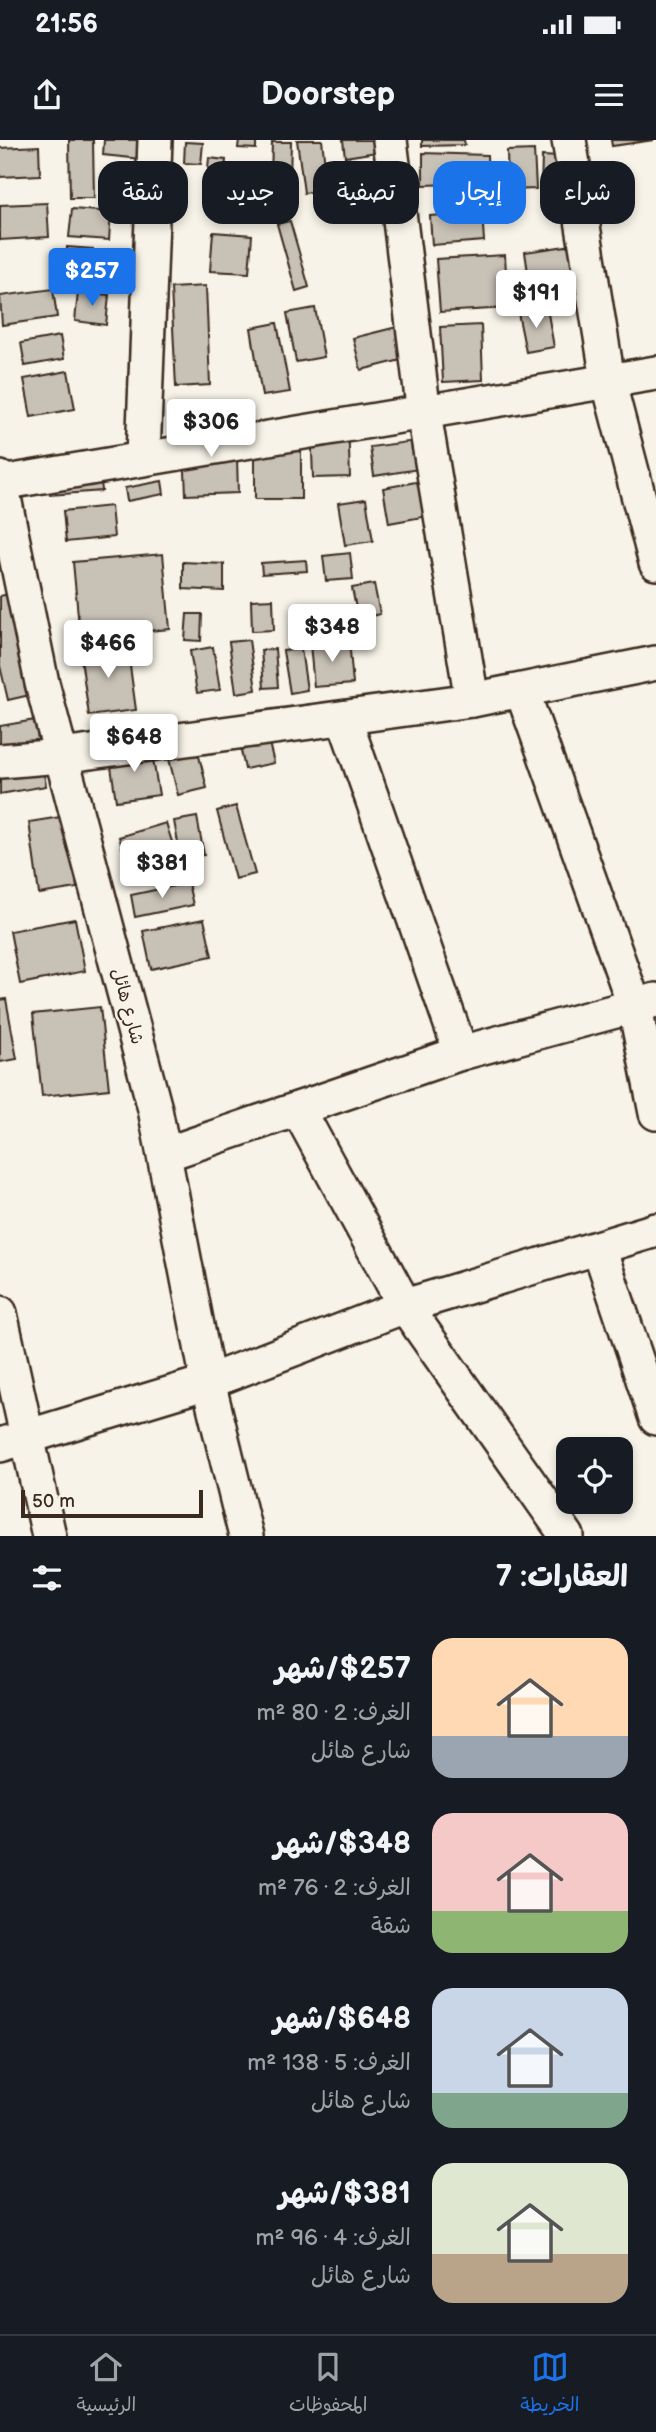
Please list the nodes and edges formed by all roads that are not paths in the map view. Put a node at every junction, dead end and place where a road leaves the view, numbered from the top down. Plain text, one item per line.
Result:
1 (155, 140) edge
2 (390, 140) edge
3 (569, 140) edge
4 (656, 373) edge
5 (608, 380) junction
6 (424, 414) junction
7 (142, 457) junction
8 (0, 481) edge
9 (656, 563) edge
10 (656, 663) edge
11 (522, 691) junction
12 (472, 700) junction
13 (344, 718) junction
14 (61, 756) junction
15 (0, 761) edge
16 (645, 1003) edge
17 (461, 1053) junction
18 (298, 1109) junction
19 (656, 1113) edge
20 (166, 1154) junction
21 (656, 1230) edge
22 (599, 1248) junction
23 (405, 1306) junction
24 (0, 1313) edge
25 (208, 1382) junction
26 (656, 1418) edge
27 (14, 1441) edge
28 (48, 1536) edge
29 (246, 1536) edge
30 (567, 1536) edge

1 - 7 street
2 - 6 street
3 - 5 street
4 - 5 street
5 - 6 street
5 - 9 street
6 - 7 street
6 - 12 street
7 - 8 street
8 - 14 street, شارع هائل
10 - 11 street
11 - 12 street
11 - 16 street
12 - 13 street
13 - 14 street
13 - 17 street
14 - 15 street
14 - 20 street, شارع هائل
16 - 17 street
16 - 19 street
17 - 18 street
18 - 20 street
18 - 23 street
20 - 25 street, شارع هائل
21 - 22 street
22 - 23 street
22 - 26 street
23 - 25 street
23 - 30 street
24 - 27 street
25 - 27 street
25 - 29 street, شارع هائل
27 - 28 street

